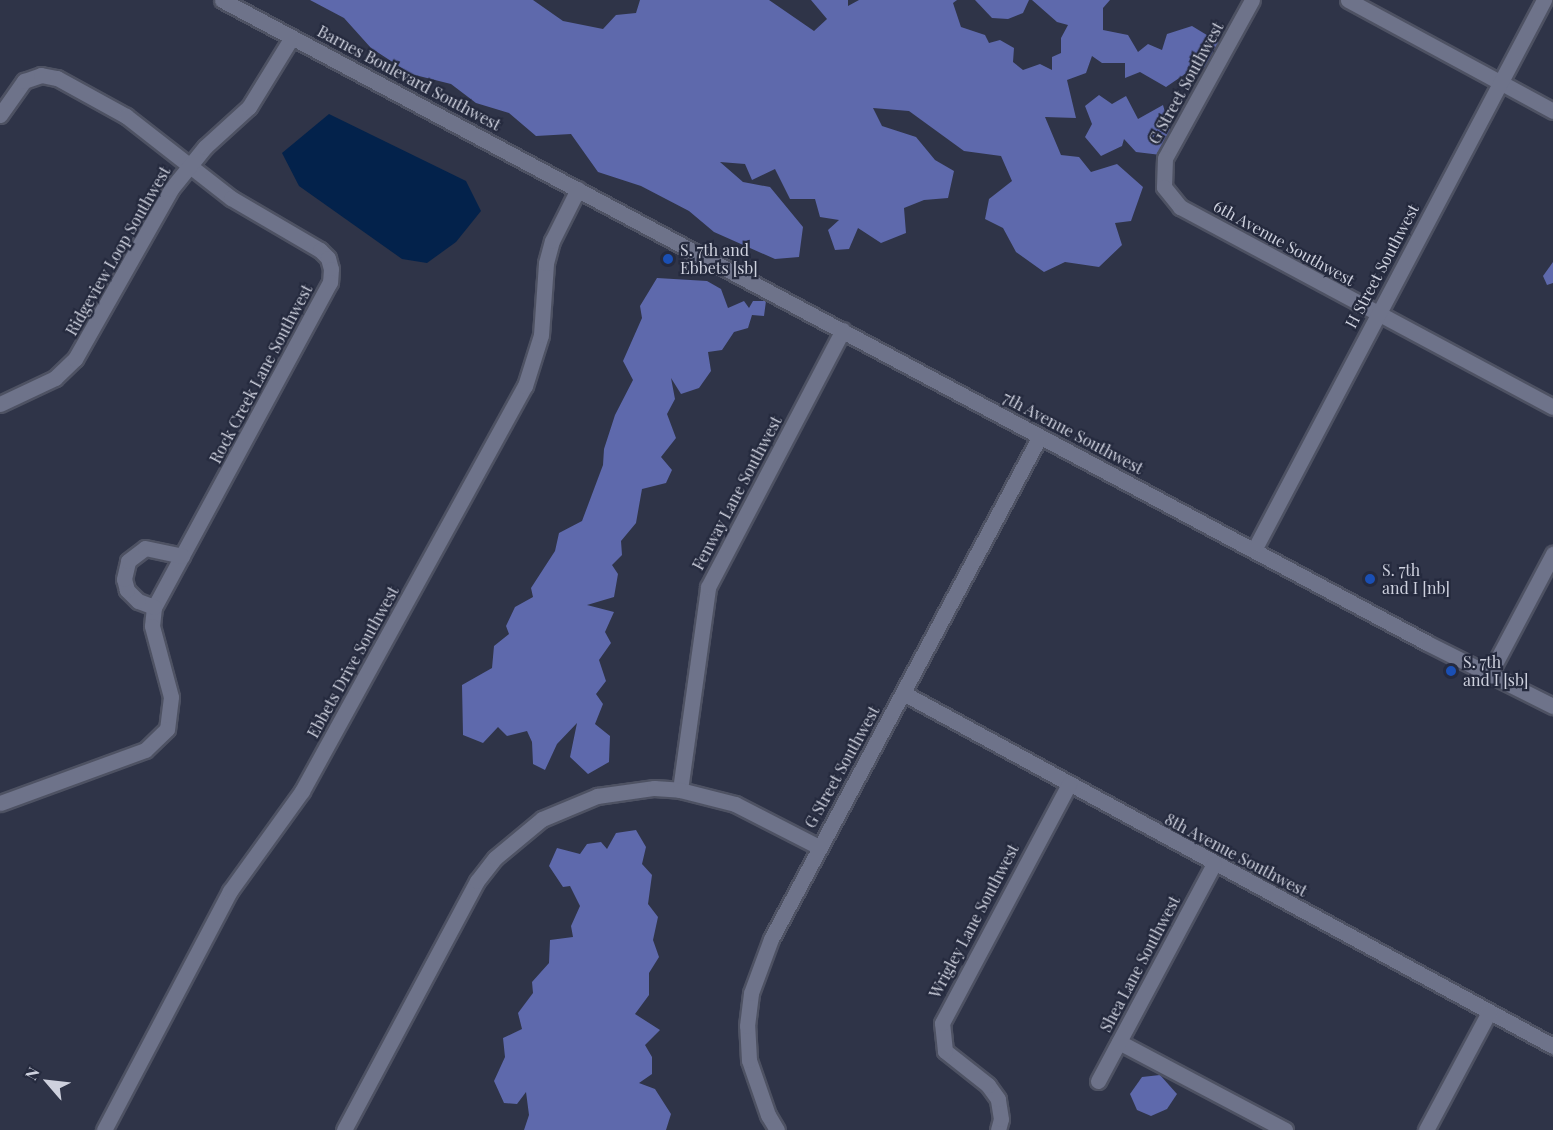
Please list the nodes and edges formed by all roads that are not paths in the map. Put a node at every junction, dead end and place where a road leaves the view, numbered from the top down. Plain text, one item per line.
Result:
1 (222, 0) edge
2 (1252, 0) edge
3 (1348, 0) edge
4 (1544, 0) edge
5 (292, 37) junction
6 (1500, 84) junction
7 (1553, 111) edge
8 (0, 115) edge
9 (190, 164) junction
10 (1164, 187) joint
11 (578, 189) junction
12 (1377, 315) junction
13 (843, 330) junction
14 (0, 404) edge
15 (1553, 407) edge
16 (1040, 436) junction
17 (1254, 550) junction
18 (1553, 554) edge
19 (182, 556) junction
20 (154, 607) junction
21 (1490, 673) junction
22 (903, 693) junction
23 (1553, 706) edge
24 (1069, 784) junction
25 (680, 790) junction
26 (0, 802) edge
27 (819, 847) junction
28 (1214, 864) junction
29 (1489, 1012) junction
30 (1119, 1042) junction
31 (1553, 1046) edge
32 (1098, 1081) dead end
33 (104, 1130) edge
34 (344, 1130) edge
35 (777, 1130) edge
36 (998, 1130) edge
37 (1285, 1130) edge
38 (1426, 1130) edge

1 - 5 street, Barnes Boulevard Southwest
2 - 10 street, G Street Southwest
3 - 6 street
4 - 6 street, H Street Southwest
5 - 9 street, Ridgeview Loop Southwest
5 - 11 street, Barnes Boulevard Southwest
6 - 7 street
6 - 12 street, H Street Southwest
8 - 9 street, Rock Creek Lane Southwest
9 - 14 street, Ridgeview Loop Southwest
9 - 19 street, Rock Creek Lane Southwest
10 - 12 street, 6th Avenue Southwest
11 - 13 street, 7th Avenue Southwest
11 - 33 street, Ebbets Drive Southwest
12 - 15 street, 6th Avenue Southwest
12 - 17 street, H Street Southwest
13 - 16 street, 7th Avenue Southwest
13 - 25 street, Fenway Lane Southwest
16 - 17 street, 7th Avenue Southwest
16 - 22 street, G Street Southwest
17 - 21 street, 7th Avenue Southwest
18 - 21 street
19 - 20 street, Rock Creek Lane Southwest
19 - 20 street
20 - 26 street, Rock Creek Lane Southwest
21 - 23 street, 7th Avenue Southwest
22 - 24 street, 8th Avenue Southwest
22 - 27 street, G Street Southwest
24 - 28 street, 8th Avenue Southwest
24 - 36 street, Wrigley Lane Southwest
25 - 27 street
25 - 34 street
27 - 35 street, G Street Southwest
28 - 29 street, 8th Avenue Southwest
28 - 30 street, Shea Lane Southwest
29 - 31 street, 8th Avenue Southwest
29 - 38 street
30 - 32 street, Shea Lane Southwest
30 - 37 street

